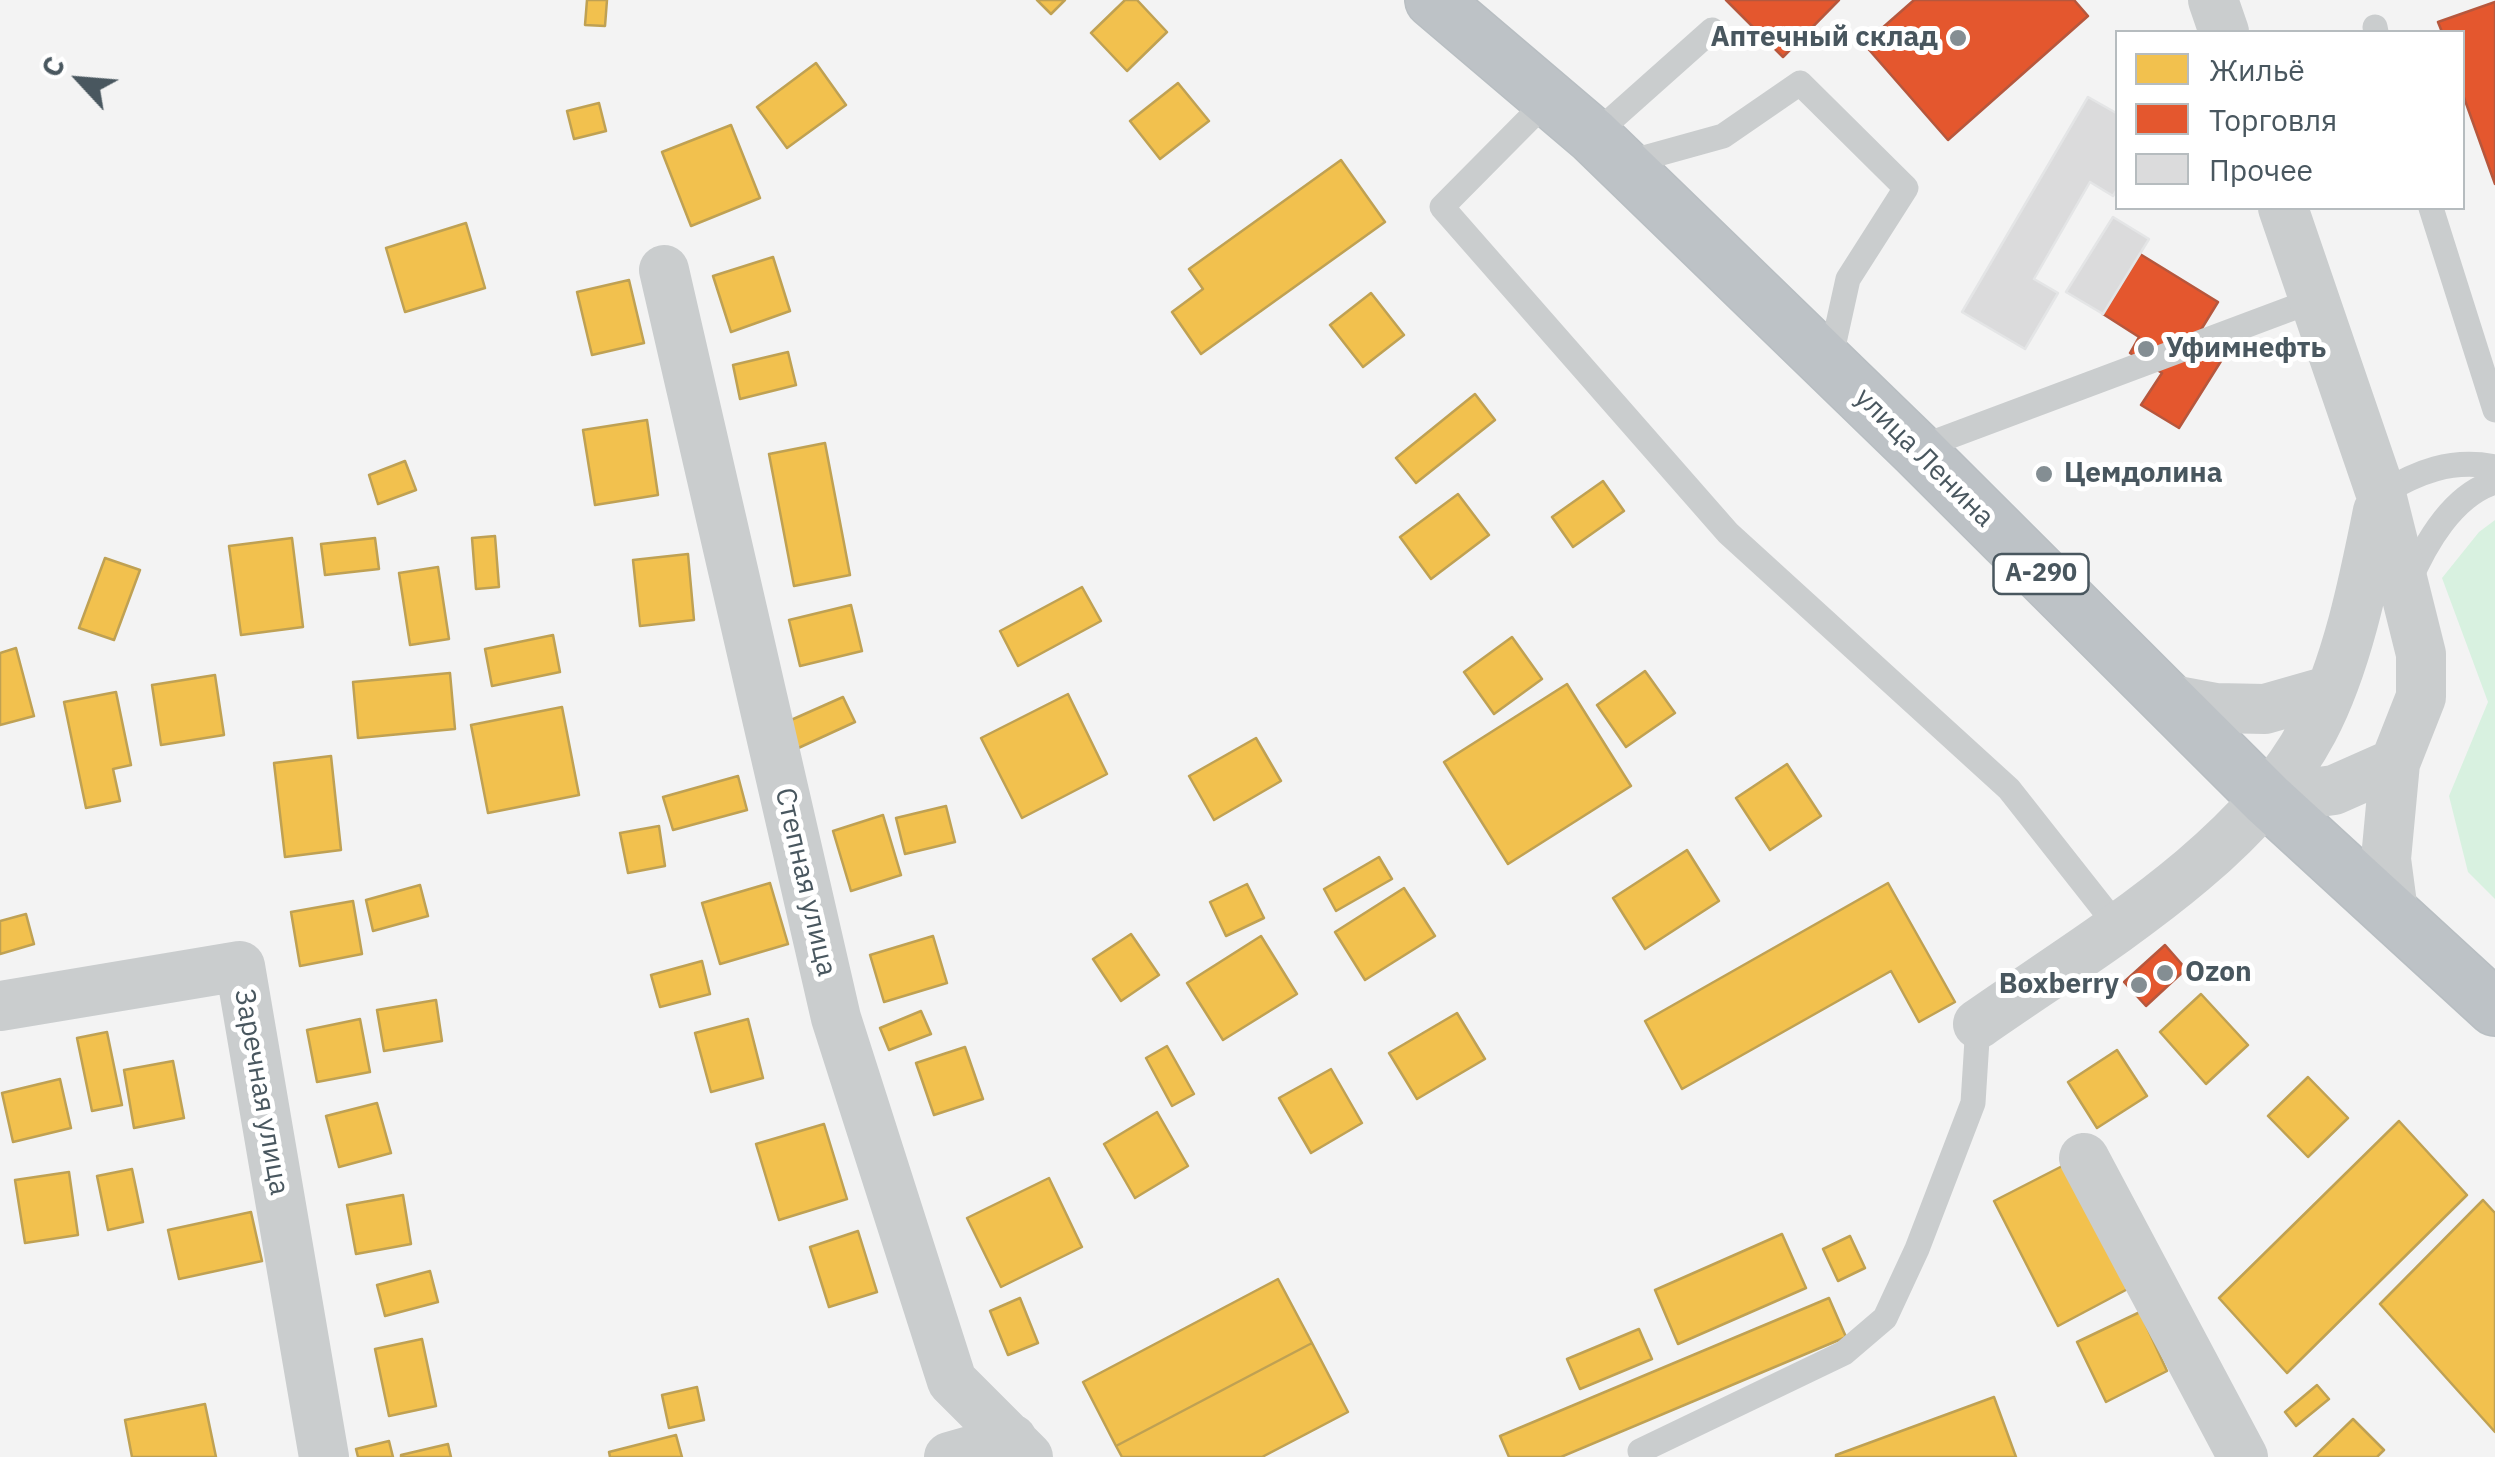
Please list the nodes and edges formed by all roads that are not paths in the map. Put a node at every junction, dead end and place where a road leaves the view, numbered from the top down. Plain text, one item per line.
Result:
1 (1432, 0) edge
2 (2213, 0) edge
3 (1712, 30) dead end
4 (2223, 30) edge
5 (1549, 99) junction
6 (1607, 150) junction
7 (2284, 210) edge
8 (2433, 210) edge
9 (664, 270) dead end
10 (2314, 300) junction
11 (1829, 365) junction
12 (2495, 410) edge
13 (1916, 449) junction
14 (2495, 452) edge
15 (2483, 465) edge
16 (2495, 482) edge
17 (2381, 494) junction
18 (2405, 592) junction
19 (2328, 691) junction
20 (2167, 699) junction
21 (2395, 762) junction
22 (2267, 799) junction
23 (2392, 912) junction
24 (2117, 926) junction
25 (0, 1006) edge
26 (2495, 1008) edge
27 (1978, 1024) joint
28 (2084, 1158) dead end
29 (1020, 1448) edge
30 (1640, 1451) dead end
31 (324, 1457) edge
32 (949, 1457) edge
33 (2244, 1457) edge

1 - 5 highway, улица Ленина / А-290
2 - 4 street
3 - 6 lane
5 - 6 highway, улица Ленина / А-290
5 - 24 lane
6 - 11 highway, улица Ленина / А-290
6 - 11 lane
7 - 10 street
8 - 12 lane
9 - 29 street, Степная улица
10 - 13 lane
10 - 17 street
11 - 13 highway, улица Ленина / А-290
13 - 20 highway, улица Ленина / А-290
14 - 15 lane
15 - 17 lane
16 - 18 lane
17 - 18 street
17 - 19 street
18 - 21 street
19 - 20 street
19 - 22 street
20 - 22 highway, улица Ленина / А-290
21 - 22 street
21 - 23 street
22 - 23 highway, улица Ленина / А-290
22 - 24 street
23 - 26 highway, улица Ленина / А-290
24 - 27 street
25 - 31 street, Заречная улица
27 - 30 lane
28 - 33 street
29 - 32 street

